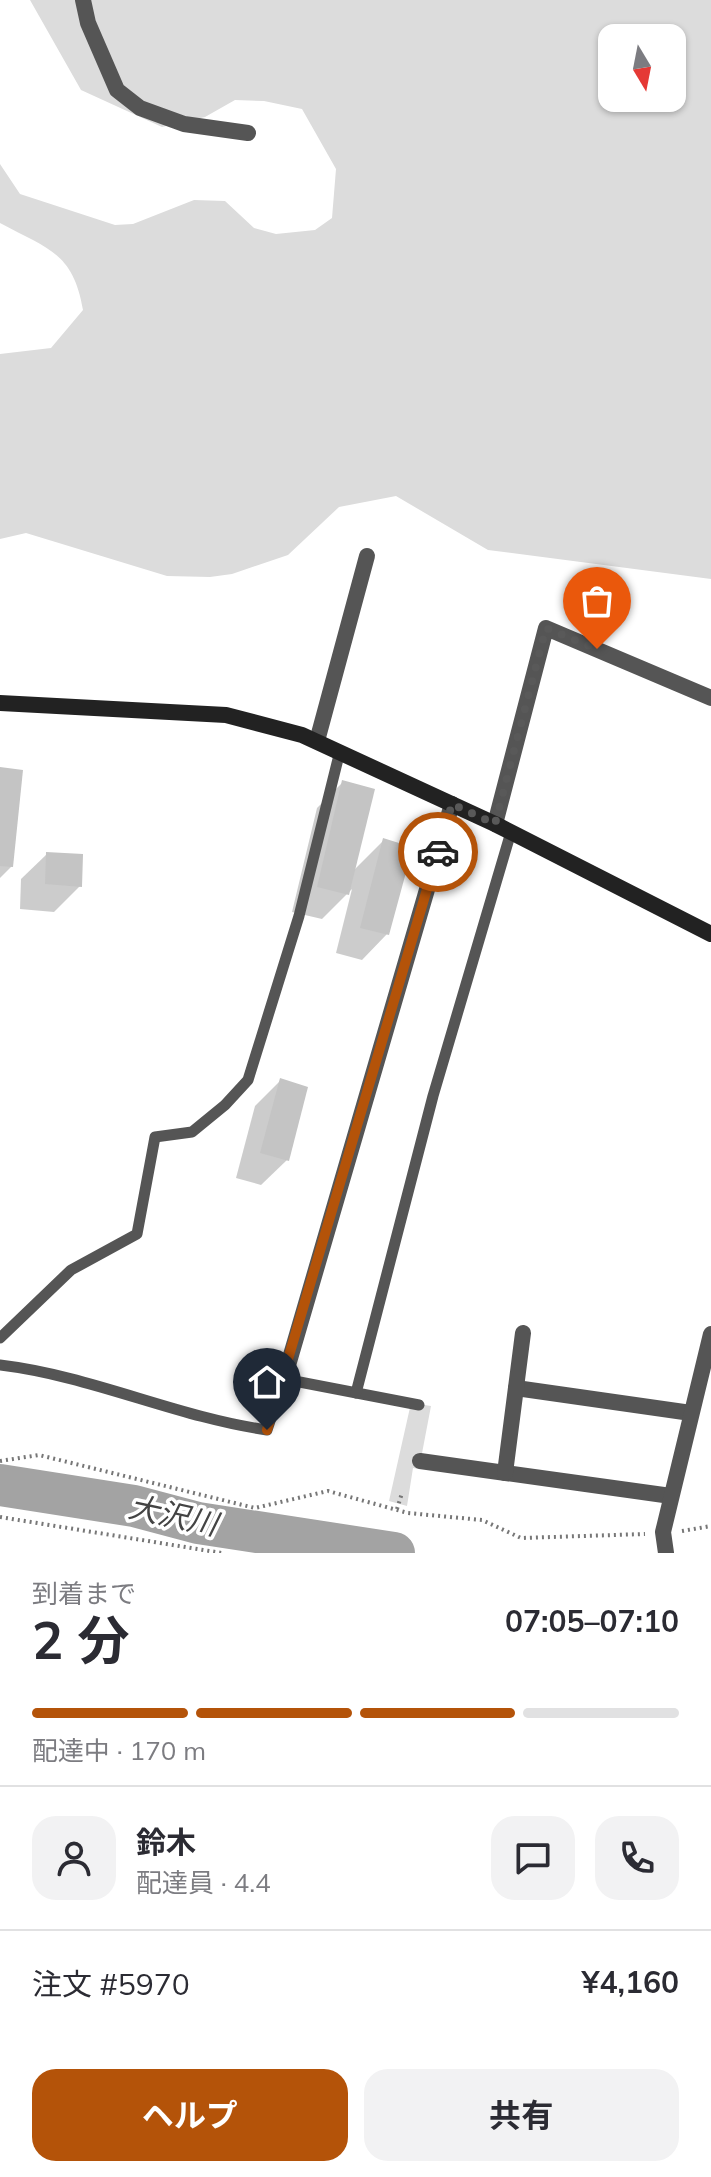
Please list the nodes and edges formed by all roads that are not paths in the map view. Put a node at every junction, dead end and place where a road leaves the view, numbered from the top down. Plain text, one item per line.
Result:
1 (83, 0) edge
2 (248, 133) dead end
3 (367, 556) dead end
4 (711, 698) edge
5 (0, 703) edge
6 (317, 741) junction
7 (340, 751) junction
8 (452, 804) junction
9 (495, 824) junction
10 (511, 832) junction
11 (711, 934) edge
12 (523, 1333) dead end
13 (711, 1334) edge
14 (0, 1338) edge
15 (0, 1365) edge
16 (284, 1379) junction
17 (516, 1388) junction
18 (356, 1393) junction
19 (419, 1405) dead end
20 (691, 1413) junction
21 (420, 1461) dead end
22 (505, 1473) junction
23 (671, 1496) junction
24 (665, 1542) edge

1 - 2 street
3 - 6 street
4 - 9 street
5 - 6 street
6 - 7 street
7 - 8 street
7 - 14 lane
8 - 9 street
8 - 16 street
9 - 10 street
10 - 11 street
10 - 18 lane
12 - 17 street
13 - 20 street
15 - 16 lane
16 - 18 lane
17 - 20 street
17 - 22 street
18 - 19 lane
20 - 23 street
21 - 22 street
22 - 23 street
23 - 24 street

